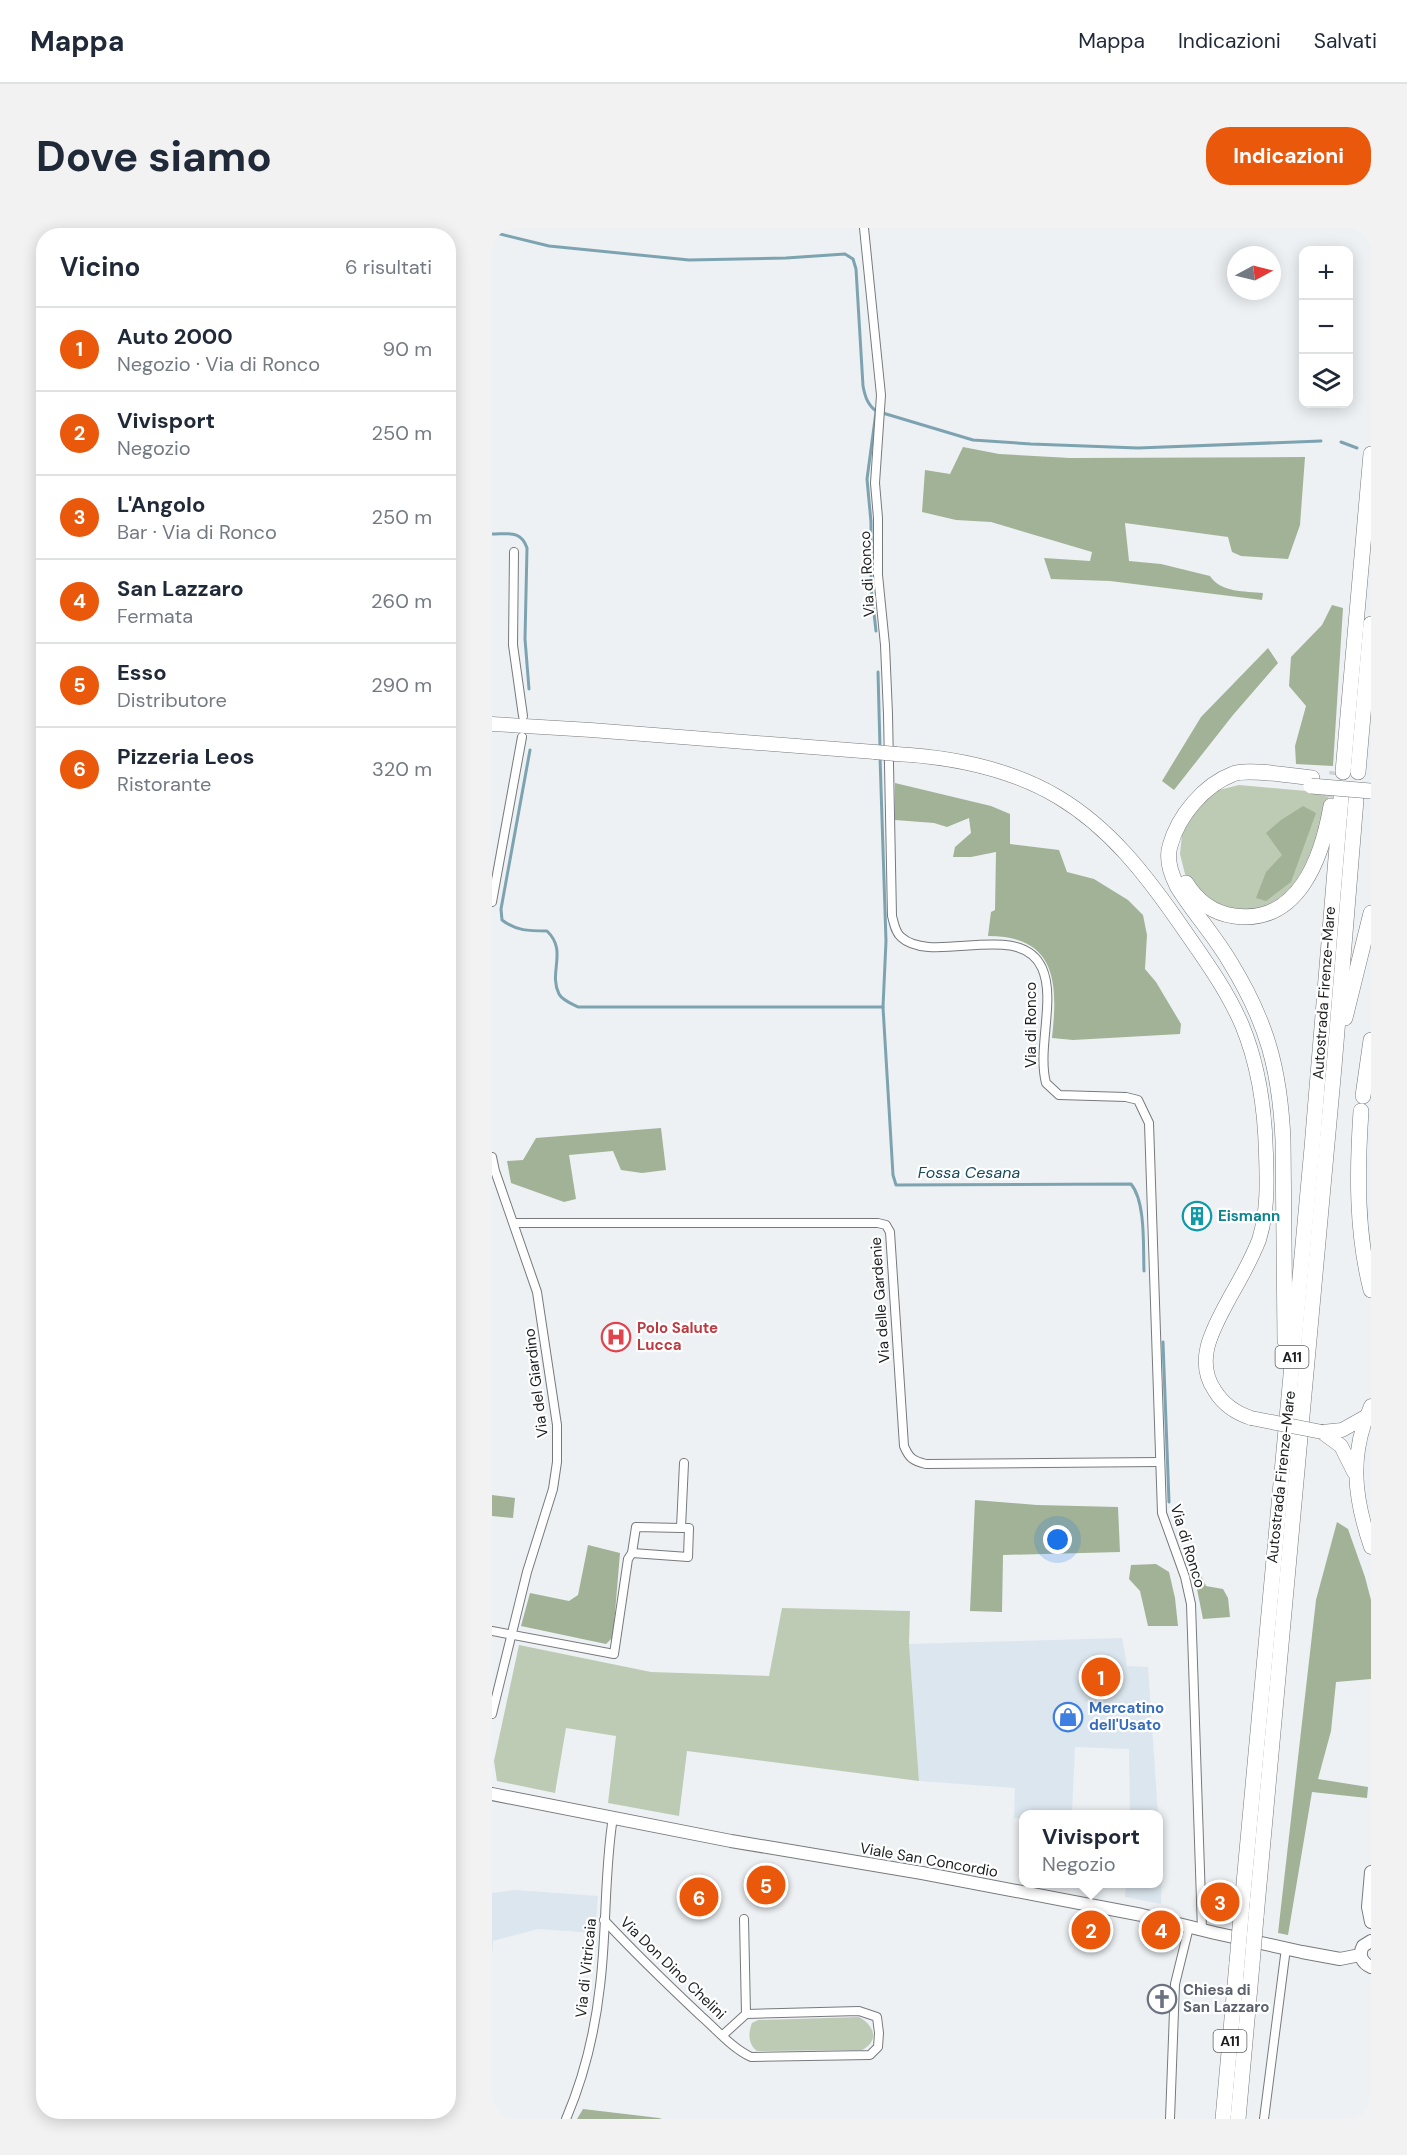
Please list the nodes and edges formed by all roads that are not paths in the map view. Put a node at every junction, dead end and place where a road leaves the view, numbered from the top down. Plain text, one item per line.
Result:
1 (864, 228) edge
2 (1371, 454) edge
3 (514, 552) dead end
4 (1371, 624) edge
5 (523, 716) dead end
6 (492, 724) edge
7 (522, 737) dead end
8 (1311, 782) junction
9 (1371, 782) edge
10 (1371, 791) edge
11 (1343, 799) junction
12 (1179, 825) junction
13 (492, 902) edge
14 (1371, 913) edge
15 (1371, 1040) edge
16 (1334, 1067) junction
17 (492, 1157) edge
18 (1371, 1207) edge
19 (514, 1223) junction
20 (1363, 1242) junction
21 (1371, 1290) edge
22 (1288, 1407) junction
23 (1369, 1411) edge
24 (1322, 1432) junction
25 (1159, 1462) junction
26 (684, 1463) dead end
27 (1356, 1477) junction
28 (681, 1528) junction
29 (1371, 1547) edge
30 (632, 1553) junction
31 (492, 1631) edge
32 (511, 1635) junction
33 (492, 1714) edge
34 (492, 1794) edge
35 (613, 1817) junction
36 (1371, 1872) edge
37 (1248, 1916) junction
38 (744, 1919) dead end
39 (604, 1920) junction
40 (1371, 1922) edge
41 (1189, 1927) junction
42 (1202, 1930) junction
43 (1371, 1941) edge
44 (1286, 1948) junction
45 (1360, 1955) junction
46 (1244, 1963) junction
47 (1371, 1967) edge
48 (746, 2014) junction
49 (723, 2036) junction
50 (566, 2119) edge
51 (1170, 2119) edge
52 (1223, 2119) edge
53 (1238, 2119) edge
54 (1264, 2119) edge

1 - 25 street, Via di Ronco
2 - 4 highway
3 - 5 street
6 - 24 main road, bridge
7 - 13 street
8 - 9 highway
8 - 10 highway, bridge
8 - 12 highway
11 - 12 highway
11 - 16 highway, Autostrada Firenze-Mare / A11
11 - 22 highway, Autostrada Firenze-Mare / A11
12 - 22 highway
14 - 16 highway
15 - 20 highway
16 - 37 highway, Autostrada Firenze-Mare / A11
17 - 19 street, Via del Giardino
18 - 20 highway
19 - 25 street, Via delle Gardenie
19 - 32 street, Via del Giardino
20 - 21 highway
22 - 37 highway, Autostrada Firenze-Mare / A11
23 - 24 main road
23 - 27 main road
24 - 27 main road
25 - 42 street, Via di Ronco
26 - 28 street
27 - 29 main road
28 - 30 street
28 - 30 street
30 - 32 street
31 - 32 street
32 - 33 street, Via del Giardino
34 - 35 main road, Viale San Concordio
35 - 39 street, Via di Vitricaia
35 - 41 main road, Viale San Concordio
36 - 40 main road
37 - 46 highway, Autostrada Firenze-Mare / A11, bridge
38 - 48 street
39 - 49 street, Via Don Dino Chelini
39 - 50 street, Via di Vitricaia
41 - 42 main road, Viale San Concordio
41 - 51 street
42 - 44 main road, Viale San Concordio
43 - 45 main road
44 - 45 main road, Viale San Concordio
44 - 54 street
45 - 47 main road
46 - 52 highway, Autostrada Firenze-Mare / A11
46 - 53 highway, Autostrada Firenze-Mare / A11
48 - 49 street, Via Don Dino Chelini
48 - 49 street, Via Don Dino Chelini

